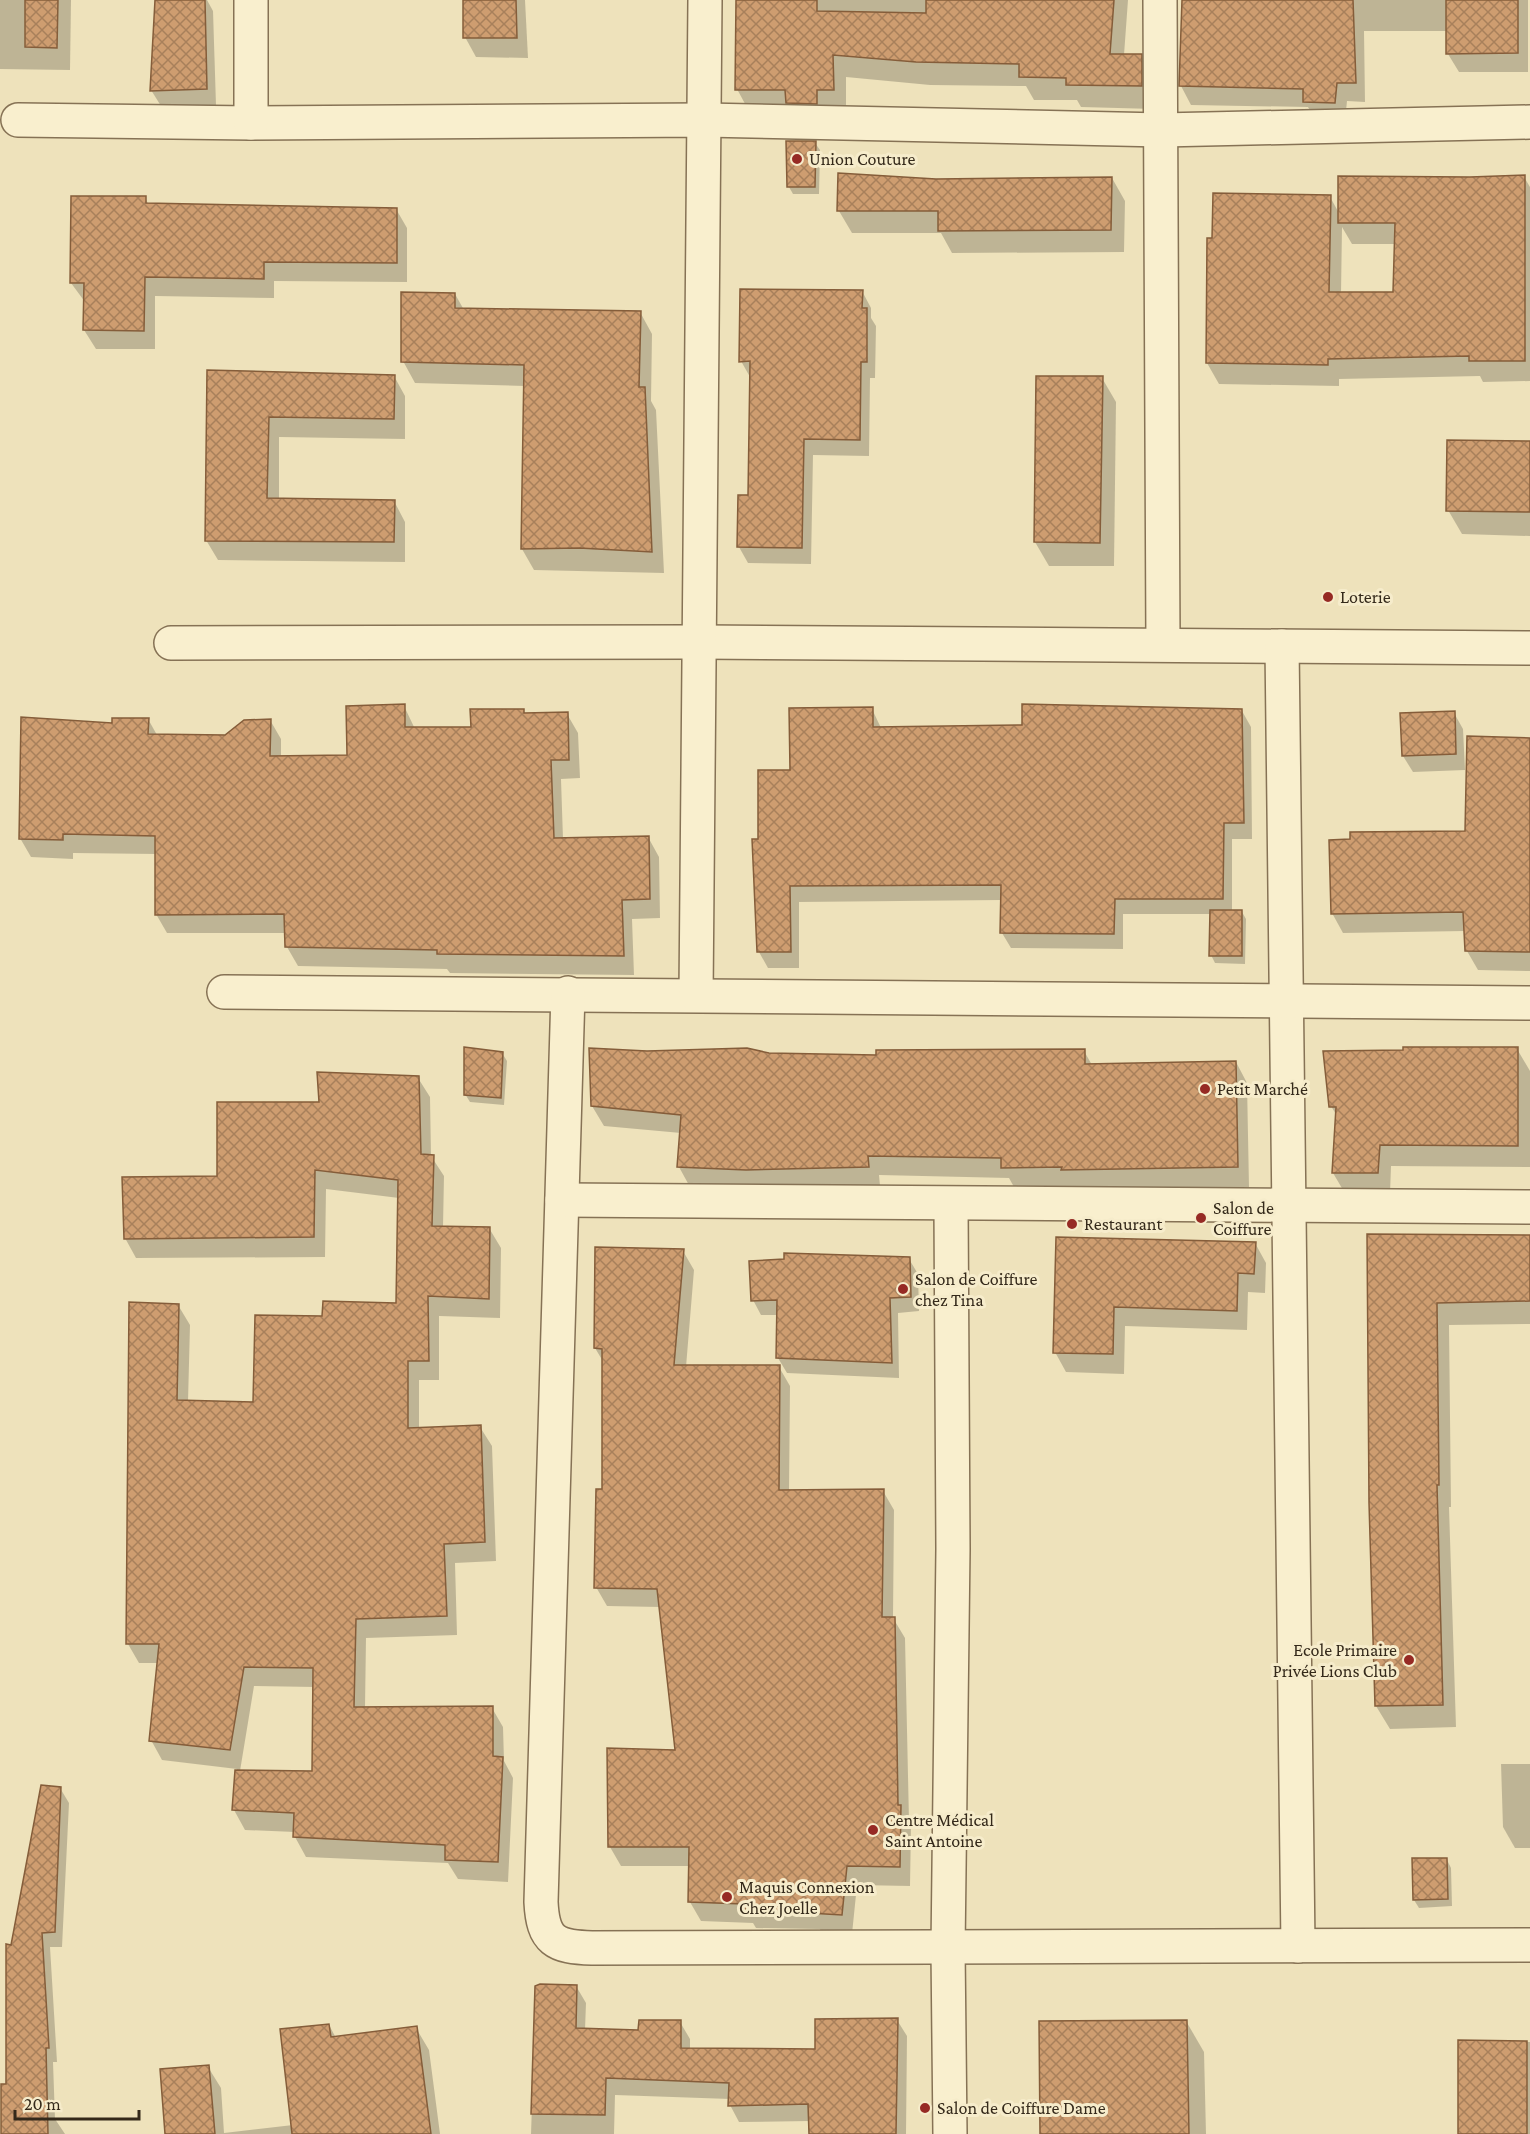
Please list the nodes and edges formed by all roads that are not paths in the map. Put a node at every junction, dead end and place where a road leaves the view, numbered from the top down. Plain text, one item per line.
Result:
1 (251, 0) edge
2 (705, 0) edge
3 (1160, 0) edge
4 (18, 120) dead end
5 (705, 120) junction
6 (1530, 122) edge
7 (251, 123) junction
8 (1161, 129) junction
9 (700, 642) junction
10 (171, 643) dead end
11 (1163, 644) junction
12 (1282, 646) junction
13 (1530, 648) edge
14 (225, 992) dead end
15 (568, 993) junction
16 (696, 995) junction
17 (1530, 1002) edge
18 (1286, 1003) junction
19 (562, 1200) junction
20 (951, 1205) junction
21 (1290, 1206) junction
22 (1530, 1207) edge
23 (1298, 1946) junction
24 (1530, 1946) edge
25 (948, 1949) junction
26 (950, 2134) edge

1 - 7 street
2 - 5 street
3 - 8 street
4 - 7 street
5 - 7 street
5 - 8 street
5 - 9 street
6 - 8 street
8 - 11 street
9 - 10 street
9 - 11 street
9 - 16 street
11 - 12 street
12 - 13 street
12 - 18 street
14 - 15 street
15 - 16 street
15 - 19 street
16 - 18 street
17 - 18 street
18 - 21 street
19 - 20 street
19 - 25 street
20 - 21 street
20 - 25 street
21 - 22 street
21 - 23 street
23 - 24 street
23 - 25 street
25 - 26 street

